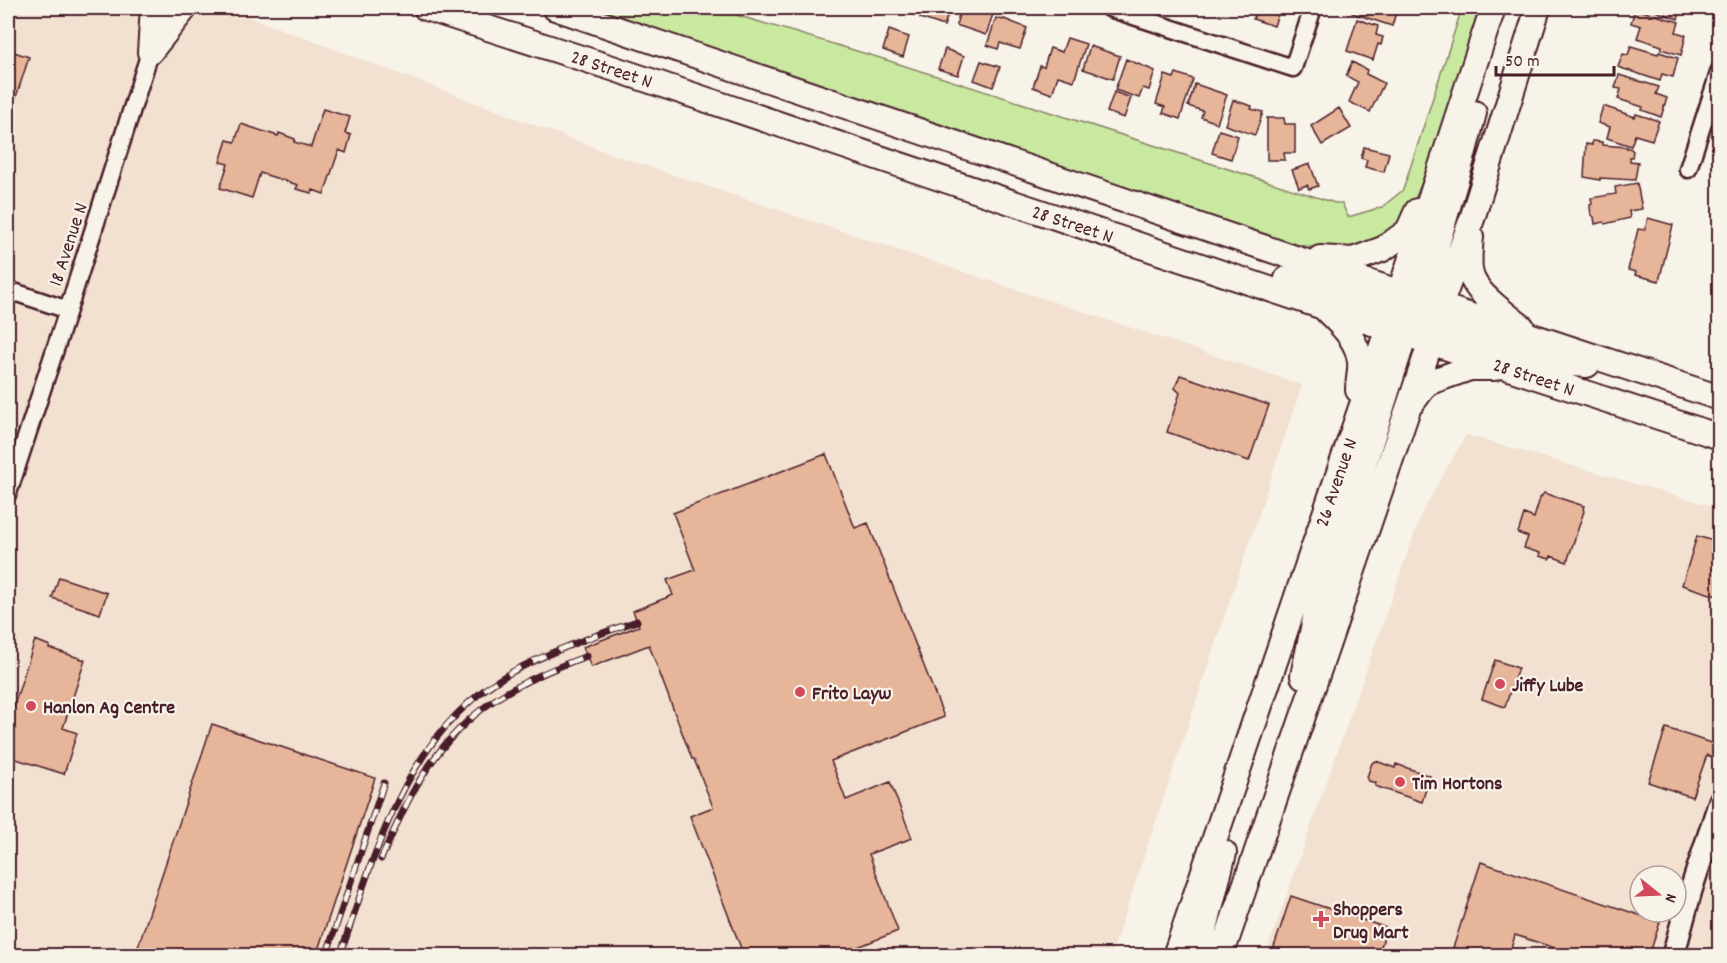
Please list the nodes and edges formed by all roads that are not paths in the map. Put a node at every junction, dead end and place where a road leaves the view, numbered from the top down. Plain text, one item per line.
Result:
1 (153, 8) edge
2 (165, 8) edge
3 (185, 8) edge
4 (426, 8) edge
5 (555, 8) edge
6 (1109, 8) edge
7 (1313, 8) edge
8 (1493, 8) edge
9 (1499, 8) edge
10 (1538, 8) edge
11 (150, 52) junction
12 (1719, 70) edge
13 (1446, 152) junction
14 (1688, 169) dead end
15 (1472, 219) junction
16 (1153, 250) junction
17 (1286, 255) junction
18 (8, 290) edge
19 (1323, 307) junction
20 (68, 310) junction
21 (1414, 317) junction
22 (1533, 336) junction
23 (1511, 368) junction
24 (1625, 368) junction
25 (1719, 398) edge
26 (1409, 407) junction
27 (1355, 424) junction
28 (1719, 437) edge
29 (8, 493) edge
30 (1258, 708) junction
31 (1283, 774) junction
32 (1719, 801) edge
33 (1231, 928) junction
34 (1174, 956) edge
35 (1198, 956) edge
36 (1221, 956) edge
37 (1230, 956) edge
38 (1673, 956) edge

1 - 11 main road
2 - 11 street, 18 Avenue N
3 - 11 main road
4 - 16 main road, 28 Street N
5 - 17 main road, 28 Street N
6 - 7 street
8 - 13 main road, 26 Avenue N
9 - 21 main road
10 - 15 main road, 26 Avenue N
11 - 20 street, 18 Avenue N
12 - 14 street
13 - 17 main road
13 - 21 main road, 26 Avenue N
15 - 21 main road, 26 Avenue N
15 - 22 main road
16 - 19 main road, 28 Street N
16 - 21 main road
17 - 21 main road, 28 Street N
18 - 20 street
19 - 21 main road, 28 Street N
19 - 27 main road
20 - 29 street, 18 Avenue N
21 - 22 main road, 28 Street N
21 - 23 main road, 28 Street N
21 - 24 main road
21 - 26 main road, 26 Avenue N
21 - 27 main road, 26 Avenue N
21 - 31 main road
22 - 24 main road, 28 Street N
23 - 26 main road
23 - 28 main road, 28 Street N
24 - 25 main road, 28 Street N
26 - 31 main road, 26 Avenue N
27 - 30 main road, 26 Avenue N
30 - 34 main road, 26 Avenue N
30 - 35 main road
31 - 33 main road, 26 Avenue N
32 - 38 street
33 - 36 main road, 26 Avenue N
33 - 37 main road

